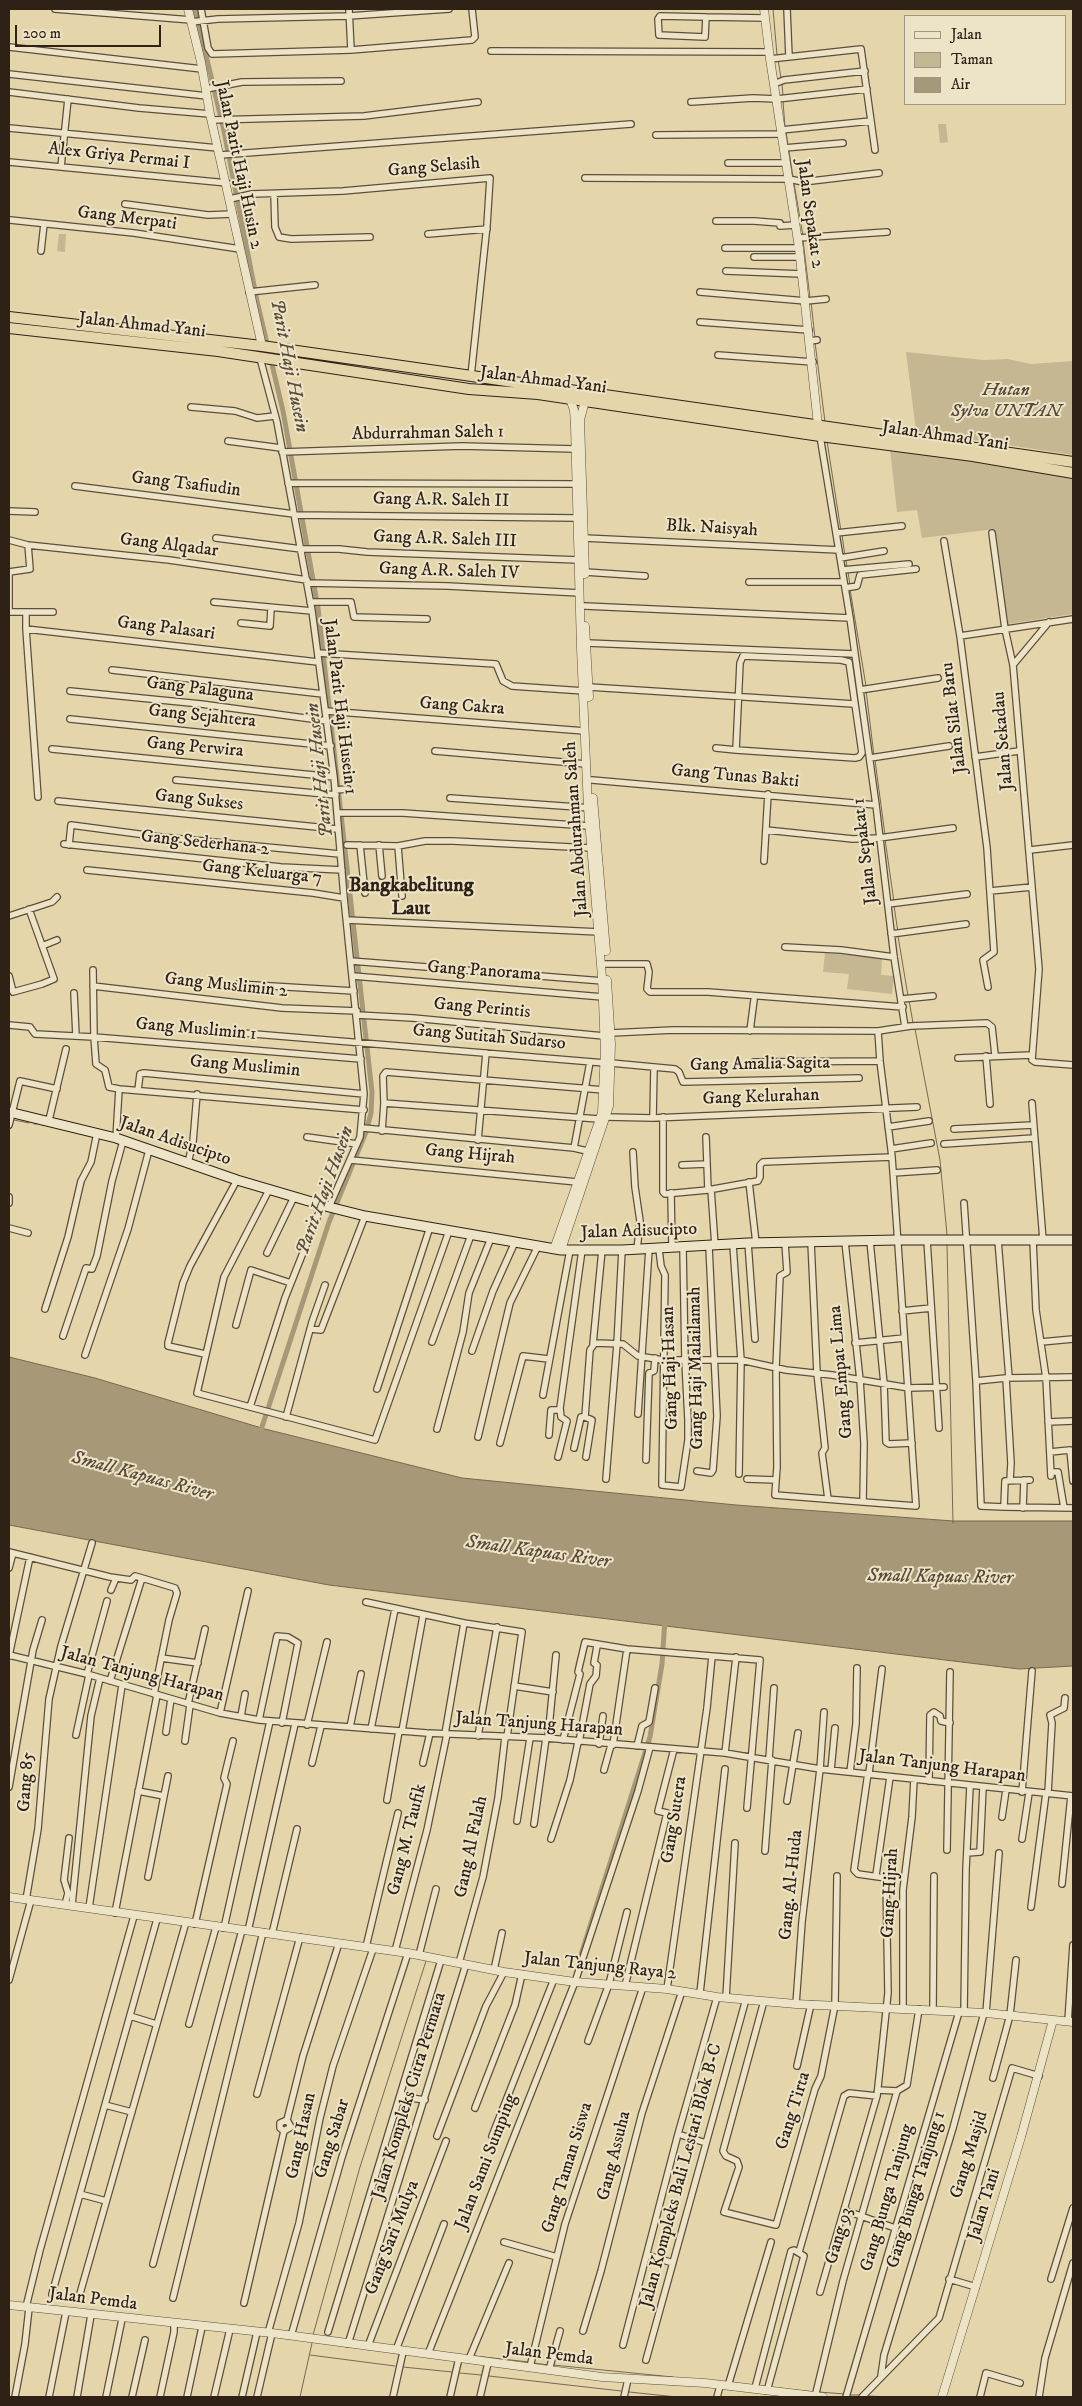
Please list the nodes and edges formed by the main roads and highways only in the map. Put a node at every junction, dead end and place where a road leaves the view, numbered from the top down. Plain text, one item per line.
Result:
1 (9, 317) edge
2 (80, 324) junction
3 (9, 328) edge
4 (78, 336) junction
5 (430, 371) junction
6 (429, 383) junction
7 (779, 424) junction
8 (824, 431) junction
9 (1073, 462) edge
10 (1073, 473) edge
11 (10, 1112) edge
12 (1073, 1240) edge

1 - 2 highway, Jalan Ahmad Yani
2 - 4 highway
2 - 5 highway, Jalan Ahmad Yani
3 - 4 highway, Jalan Ahmad Yani
4 - 6 highway, Jalan Ahmad Yani
5 - 6 highway
5 - 7 highway, Jalan Ahmad Yani
6 - 7 highway, Jalan Ahmad Yani
7 - 8 highway, Jalan Ahmad Yani
8 - 9 highway, Jalan Ahmad Yani
8 - 10 highway, Jalan Ahmad Yani
11 - 12 main road, Jalan Adisucipto

